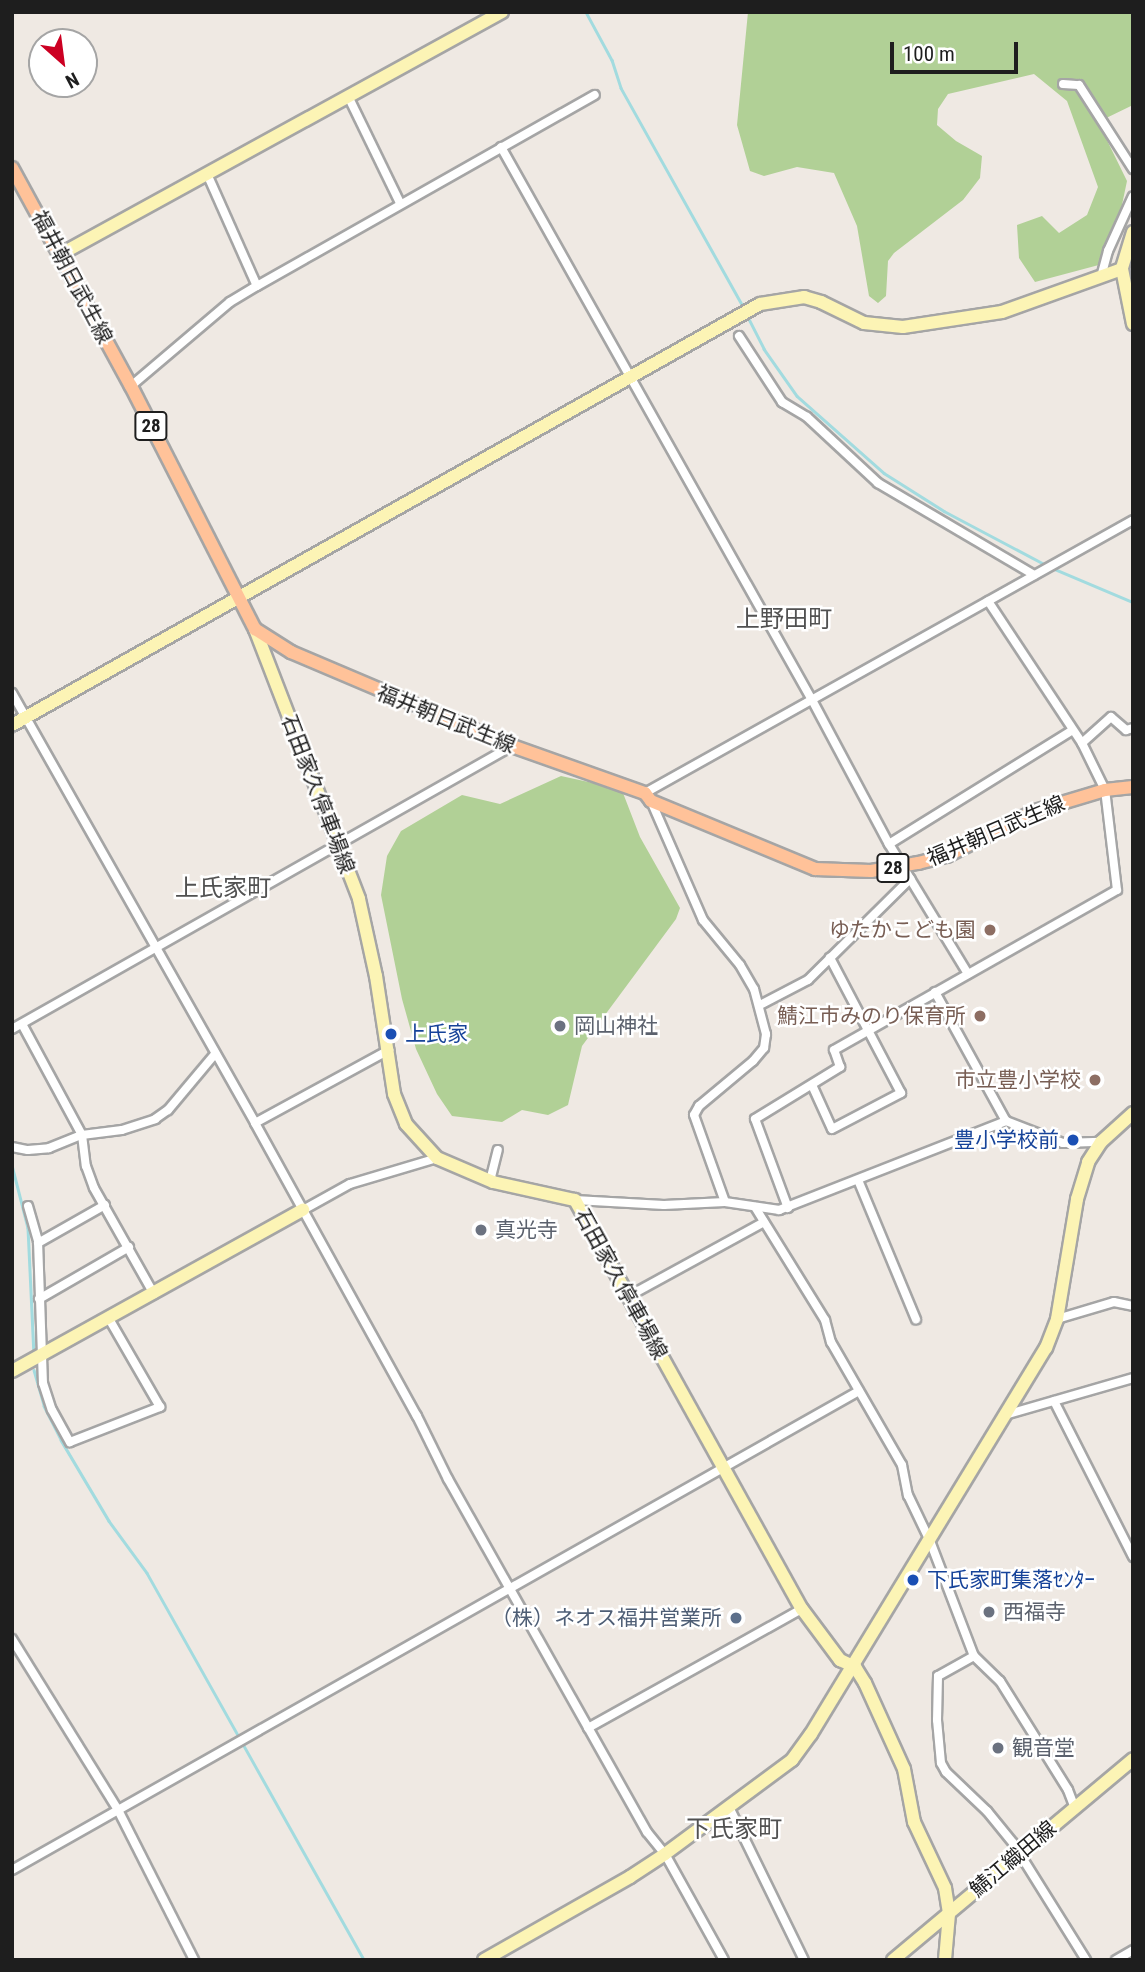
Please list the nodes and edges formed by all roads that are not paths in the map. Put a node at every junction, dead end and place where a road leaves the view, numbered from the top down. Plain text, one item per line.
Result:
1 (502, 12) edge
2 (1063, 84) dead end
3 (595, 95) dead end
4 (349, 98) junction
5 (501, 148) junction
6 (12, 168) edge
7 (1133, 169) edge
8 (208, 176) junction
9 (16, 183) edge
10 (1133, 196) edge
11 (400, 203) junction
12 (1133, 232) edge
13 (61, 254) junction
14 (1127, 267) edge
15 (1101, 277) junction
16 (257, 286) junction
17 (1133, 324) edge
18 (739, 336) dead end
19 (631, 377) junction
20 (131, 386) junction
21 (1133, 520) edge
22 (1038, 573) junction
23 (238, 599) junction
24 (988, 601) junction
25 (254, 629) junction
26 (12, 692) edge
27 (812, 700) junction
28 (26, 718) junction
29 (12, 725) edge
30 (1133, 728) edge
31 (1073, 730) junction
32 (1082, 743) junction
33 (512, 746) junction
34 (1133, 787) edge
35 (1105, 790) junction
36 (648, 797) junction
37 (889, 844) junction
38 (339, 845) junction
39 (902, 867) junction
40 (910, 879) junction
41 (156, 948) junction
42 (830, 958) junction
43 (968, 974) junction
44 (935, 992) junction
45 (761, 1005) junction
46 (22, 1024) junction
47 (12, 1029) edge
48 (869, 1030) junction
49 (389, 1050) junction
50 (215, 1054) junction
51 (812, 1084) junction
52 (1133, 1113) edge
53 (1006, 1121) junction
54 (255, 1123) junction
55 (82, 1135) junction
56 (1101, 1142) junction
57 (12, 1147) edge
58 (498, 1150) dead end
59 (437, 1157) junction
60 (858, 1180) junction
61 (490, 1181) junction
62 (575, 1200) junction
63 (725, 1202) junction
64 (105, 1205) junction
65 (28, 1206) dead end
66 (755, 1207) junction
67 (788, 1208) junction
68 (303, 1210) junction
69 (764, 1222) junction
70 (38, 1243) junction
71 (129, 1247) junction
72 (154, 1294) junction
73 (627, 1297) junction
74 (39, 1299) junction
75 (1133, 1306) edge
76 (1057, 1318) junction
77 (916, 1319) dead end
78 (111, 1322) dead end
79 (41, 1356) junction
80 (12, 1371) edge
81 (1133, 1378) edge
82 (859, 1391) junction
83 (1054, 1401) junction
84 (1005, 1415) junction
85 (724, 1470) junction
86 (930, 1541) junction
87 (1133, 1558) edge
88 (511, 1590) junction
89 (802, 1609) junction
90 (12, 1640) edge
91 (974, 1656) junction
92 (855, 1667) junction
93 (588, 1728) junction
94 (1133, 1759) edge
95 (729, 1807) junction
96 (1075, 1808) junction
97 (118, 1810) junction
98 (1020, 1853) junction
99 (665, 1854) junction
100 (12, 1870) edge
101 (949, 1914) junction
102 (1133, 1950) edge
103 (194, 1960) edge
104 (484, 1960) edge
105 (724, 1960) edge
106 (804, 1960) edge
107 (893, 1960) edge
108 (945, 1960) edge
109 (1086, 1960) edge
110 (1116, 1960) edge

1 - 4 street
2 - 7 street
3 - 5 street
4 - 8 street
4 - 11 street
5 - 11 street
5 - 19 street
6 - 9 main road, 福井朝日武生線 / 28
8 - 13 street
8 - 16 street
9 - 13 main road, 福井朝日武生線 / 28
10 - 15 street
11 - 16 street
12 - 14 street
13 - 20 main road, 福井朝日武生線 / 28
14 - 15 street
14 - 17 street
15 - 19 street
16 - 20 street
18 - 22 street
19 - 23 street
19 - 27 street
20 - 23 main road, 福井朝日武生線 / 28
21 - 22 street
22 - 24 street
23 - 25 main road, 福井朝日武生線 / 28
23 - 28 street
24 - 27 street
24 - 31 street
25 - 33 main road, 福井朝日武生線 / 28
25 - 38 street, 石田家久停車場線
26 - 28 street
27 - 36 street
27 - 37 street
28 - 29 street
28 - 41 street
30 - 32 street
31 - 32 street
31 - 37 street
32 - 35 street
33 - 36 main road, 福井朝日武生線 / 28
33 - 38 street
34 - 35 main road, 福井朝日武生線 / 28
35 - 39 main road, 福井朝日武生線 / 28
35 - 43 street
36 - 39 main road, 福井朝日武生線 / 28
36 - 45 street
37 - 39 street
38 - 41 street
38 - 49 street, 石田家久停車場線
39 - 40 street
40 - 42 street
40 - 43 street
41 - 46 street
41 - 50 street
42 - 45 street
42 - 48 street
43 - 44 street
44 - 48 street
44 - 53 street
45 - 63 street
46 - 47 street
46 - 55 street
48 - 51 street
48 - 51 street
49 - 54 street
49 - 59 street, 石田家久停車場線
50 - 54 street
50 - 55 street
51 - 67 street
52 - 56 street
53 - 56 street
53 - 60 street
54 - 68 street
55 - 57 street
55 - 64 street
56 - 76 street
58 - 61 street
59 - 61 street, 石田家久停車場線
59 - 68 street
60 - 67 street
60 - 77 street
61 - 62 street, 石田家久停車場線
62 - 63 street
62 - 73 street, 石田家久停車場線
63 - 66 street
64 - 70 street
64 - 71 street
65 - 70 street
66 - 67 street
66 - 69 street
68 - 72 street
68 - 88 street
69 - 73 street
69 - 82 street
70 - 74 street
71 - 72 street
71 - 74 street
72 - 79 street
73 - 85 street, 石田家久停車場線
74 - 79 street
75 - 76 street
76 - 84 street
78 - 79 street
79 - 80 street
81 - 83 street
82 - 85 street
82 - 86 street
83 - 84 street
83 - 87 street
84 - 86 street
85 - 88 street
85 - 89 street, 石田家久停車場線
86 - 91 street
86 - 92 street
88 - 93 street
88 - 97 street
89 - 92 street, 石田家久停車場線
89 - 93 street
90 - 97 street
91 - 96 street
91 - 98 street
92 - 95 street
92 - 101 street, 石田家久停車場線
93 - 99 street
94 - 96 street, 鯖江織田線
95 - 99 street
95 - 106 street
96 - 98 street, 鯖江織田線
97 - 100 street
97 - 103 street
98 - 101 street, 鯖江織田線
98 - 109 street
99 - 104 street
99 - 105 street
101 - 107 street, 鯖江織田線
101 - 108 street, 石田家久停車場線
102 - 110 street

